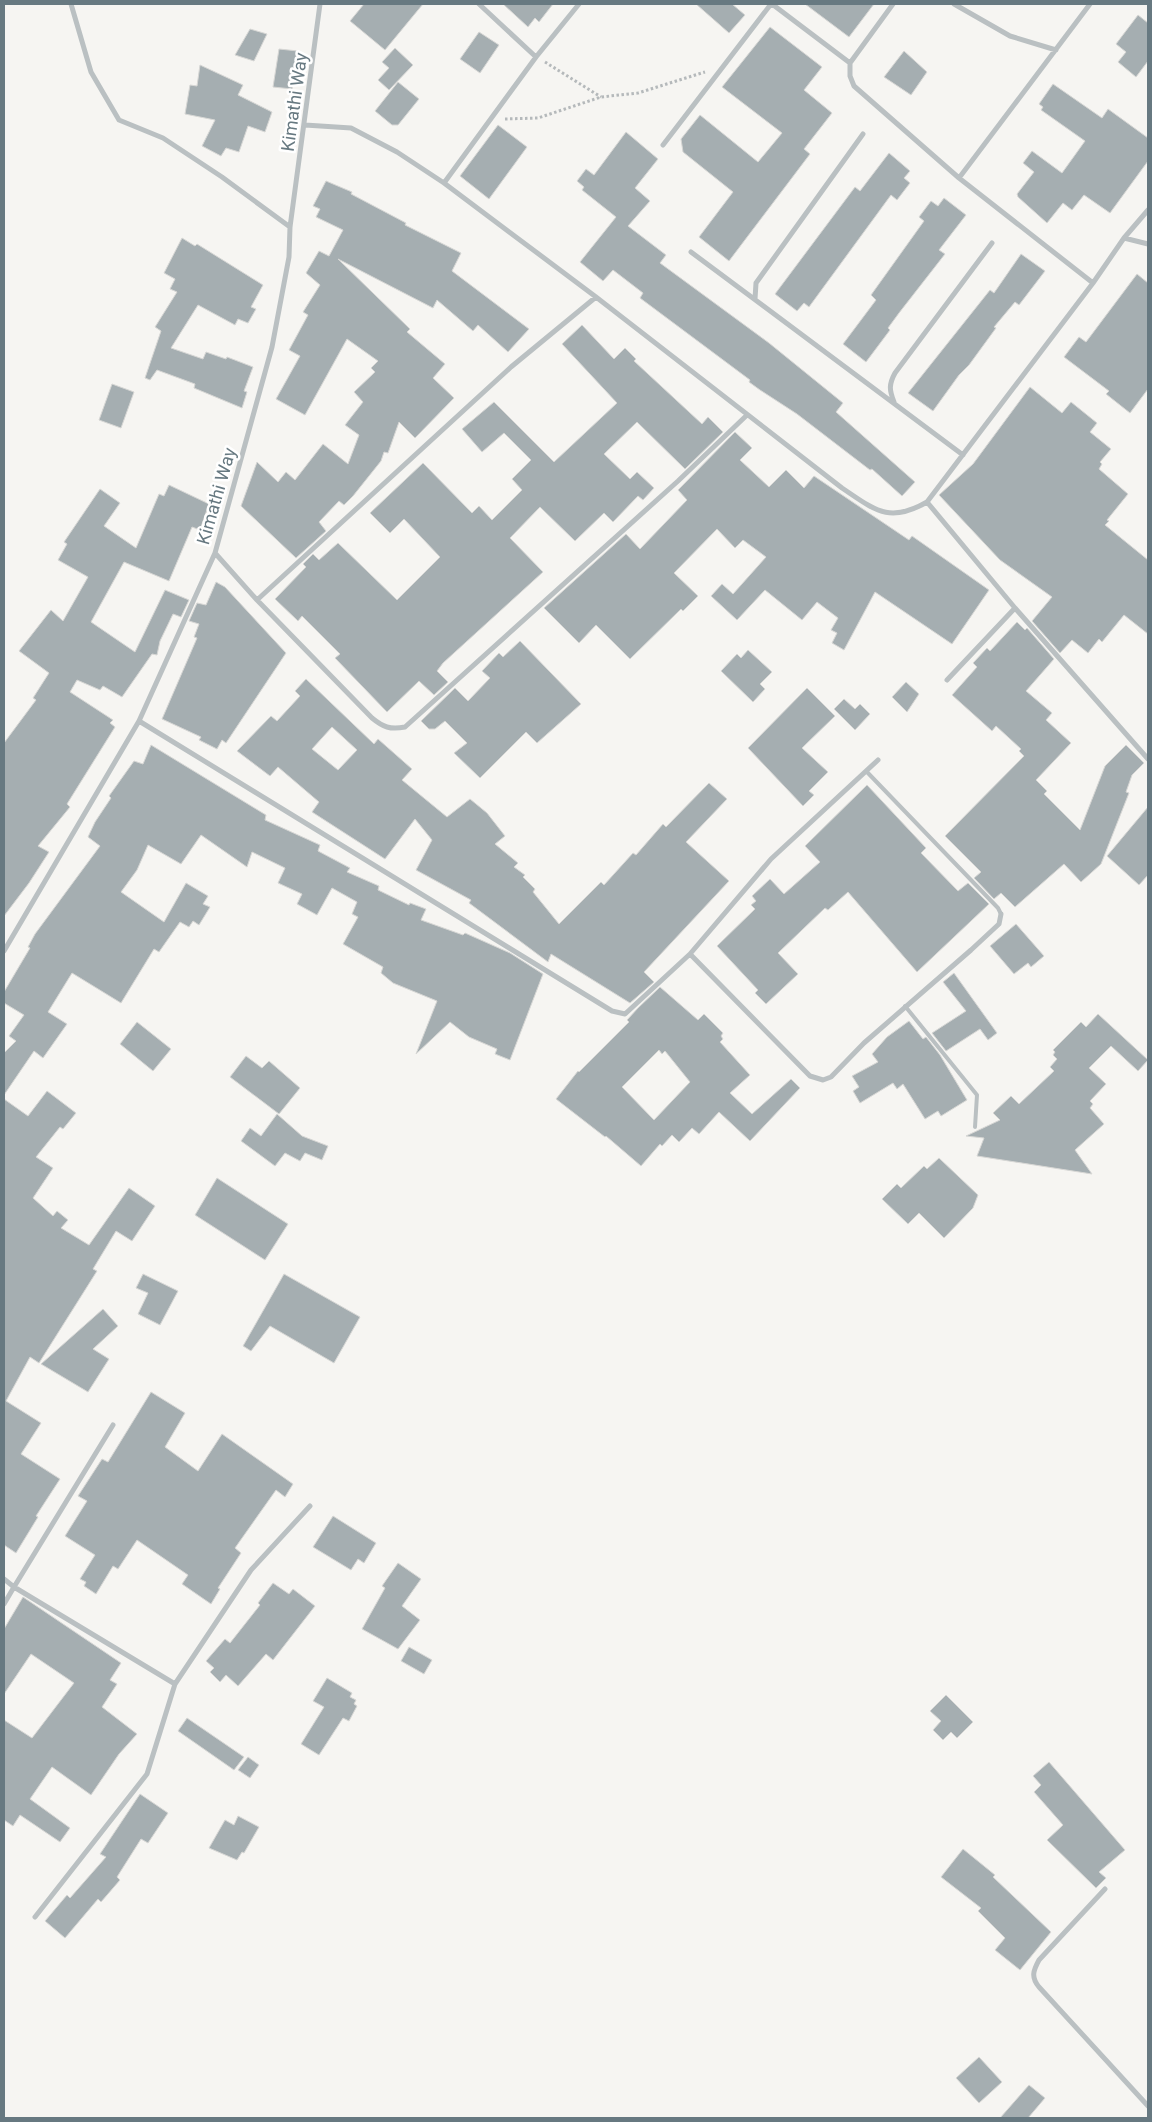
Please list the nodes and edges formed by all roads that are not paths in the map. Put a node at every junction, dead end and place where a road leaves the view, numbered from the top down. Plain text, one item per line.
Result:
1 (71, 4) edge
2 (320, 4) edge
3 (479, 4) edge
4 (579, 4) edge
5 (771, 4) edge
6 (893, 4) edge
7 (954, 4) edge
8 (1090, 4) edge
9 (1056, 50) junction
10 (536, 57) junction
11 (850, 63) junction
12 (305, 125) junction
13 (863, 134) dead end
14 (663, 145) dead end
15 (960, 178) junction
16 (444, 183) junction
17 (1148, 210) edge
18 (290, 227) junction
19 (1124, 238) junction
20 (992, 243) dead end
21 (1148, 244) edge
22 (691, 252) dead end
23 (1093, 283) junction
24 (596, 297) junction
25 (755, 300) junction
26 (894, 402) junction
27 (747, 415) junction
28 (963, 455) junction
29 (927, 502) junction
30 (214, 552) junction
31 (257, 600) junction
32 (1016, 608) junction
33 (947, 680) dead end
34 (139, 722) junction
35 (1148, 759) edge
36 (878, 760) dead end
37 (867, 772) junction
38 (1001, 914) joint
39 (4, 951) edge
40 (690, 954) junction
41 (905, 1006) junction
42 (975, 1127) dead end
43 (113, 1425) dead end
44 (310, 1506) dead end
45 (4, 1579) edge
46 (14, 1587) junction
47 (4, 1604) edge
48 (175, 1684) junction
49 (1105, 1889) dead end
50 (35, 1917) dead end
51 (1148, 2106) edge

1 - 18 street
2 - 12 street, Kimathi Way
3 - 10 street
4 - 10 street
5 - 11 street
5 - 14 street
6 - 11 street
7 - 9 street
8 - 9 street
9 - 15 street
10 - 16 street
11 - 15 street
12 - 16 street
12 - 18 street, Kimathi Way
13 - 25 street
15 - 23 street
16 - 24 street
17 - 19 street
18 - 30 street, Kimathi Way
19 - 21 street
19 - 23 street
20 - 26 street
22 - 25 street
23 - 28 street
24 - 27 street
24 - 31 street
25 - 26 street
26 - 28 street
27 - 29 street
27 - 31 street
28 - 29 street
29 - 32 street
30 - 31 street
30 - 34 street, Kimathi Way
32 - 33 street
32 - 35 street
34 - 39 street, Kimathi Way
34 - 40 street
36 - 37 street
37 - 38 lane
37 - 40 street
38 - 41 street
40 - 41 street
41 - 42 lane
43 - 46 street
44 - 48 street
45 - 46 street
46 - 47 street
46 - 48 street
48 - 50 street
49 - 51 street

